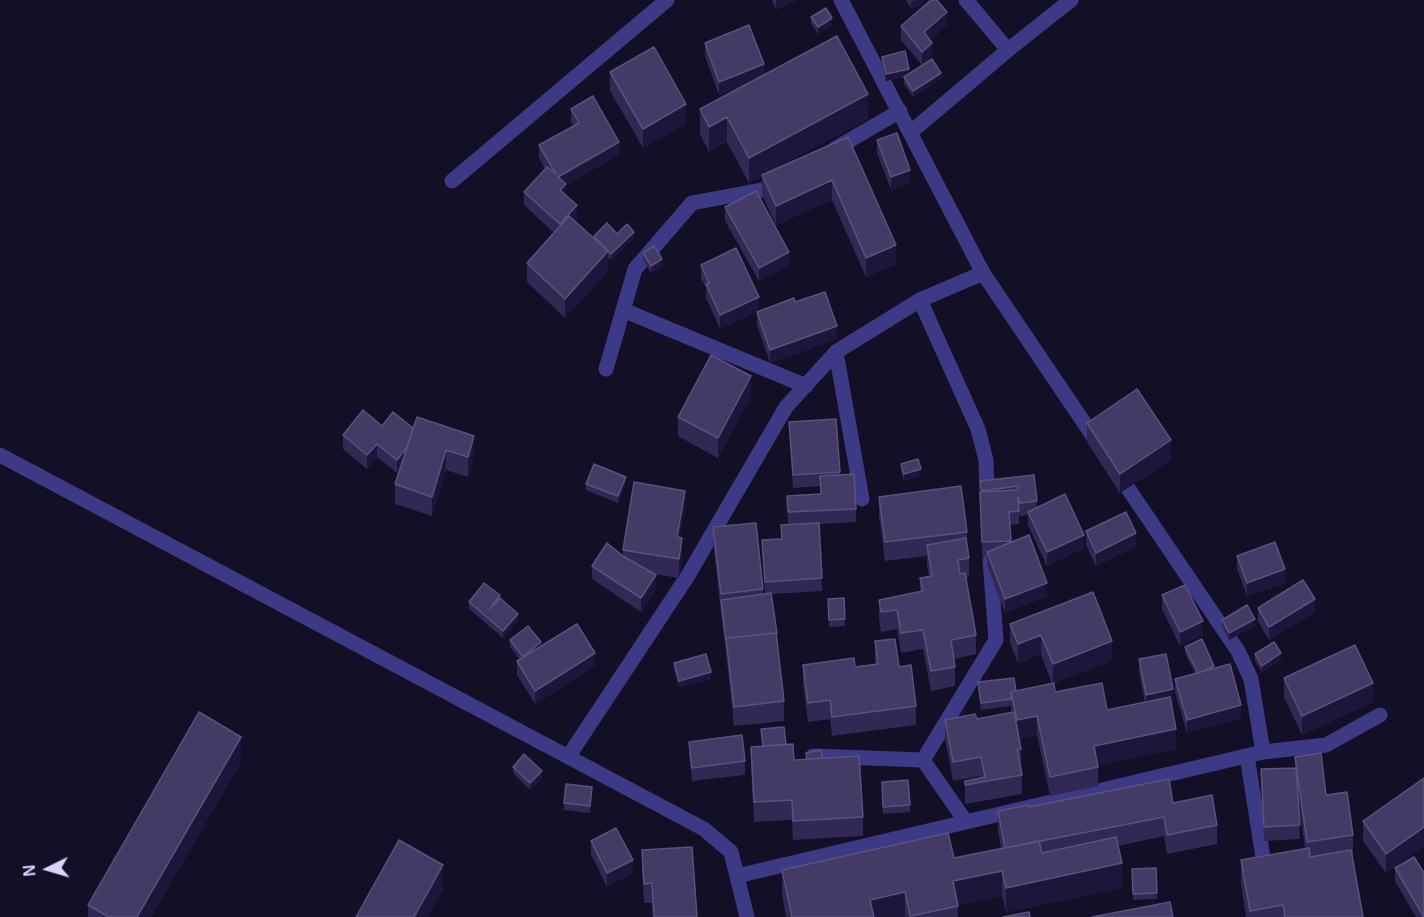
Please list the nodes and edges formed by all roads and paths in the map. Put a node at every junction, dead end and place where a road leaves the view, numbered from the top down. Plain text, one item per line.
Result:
1 (667, 0) edge
2 (841, 0) edge
3 (966, 0) edge
4 (1071, 0) edge
5 (1008, 50) junction
6 (900, 111) junction
7 (911, 132) junction
8 (818, 159) edge
9 (788, 177) edge
10 (452, 182) dead end
11 (983, 273) junction
12 (920, 300) junction
13 (623, 310) junction
14 (836, 352) junction
15 (606, 369) dead end
16 (806, 386) junction
17 (0, 455) edge
18 (862, 498) dead end
19 (987, 516) edge
20 (990, 549) edge
21 (1380, 715) dead end
22 (1263, 753) junction
23 (813, 756) edge
24 (1247, 756) junction
25 (568, 757) junction
26 (923, 760) junction
27 (966, 822) junction
28 (737, 876) junction
29 (747, 917) edge
30 (1264, 917) edge

1 - 10 street
2 - 6 street
3 - 5 street
4 - 5 street
5 - 7 street
6 - 7 street
6 - 8 street
7 - 11 street
9 - 13 street
11 - 12 street
11 - 22 street
12 - 14 street
12 - 19 street
13 - 15 street
13 - 16 street
14 - 16 street
14 - 18 street
16 - 25 street
17 - 25 street
20 - 26 street
21 - 22 street
22 - 24 street
23 - 26 street
24 - 27 street
24 - 30 street
25 - 28 street
26 - 27 street
27 - 28 street
28 - 29 street

